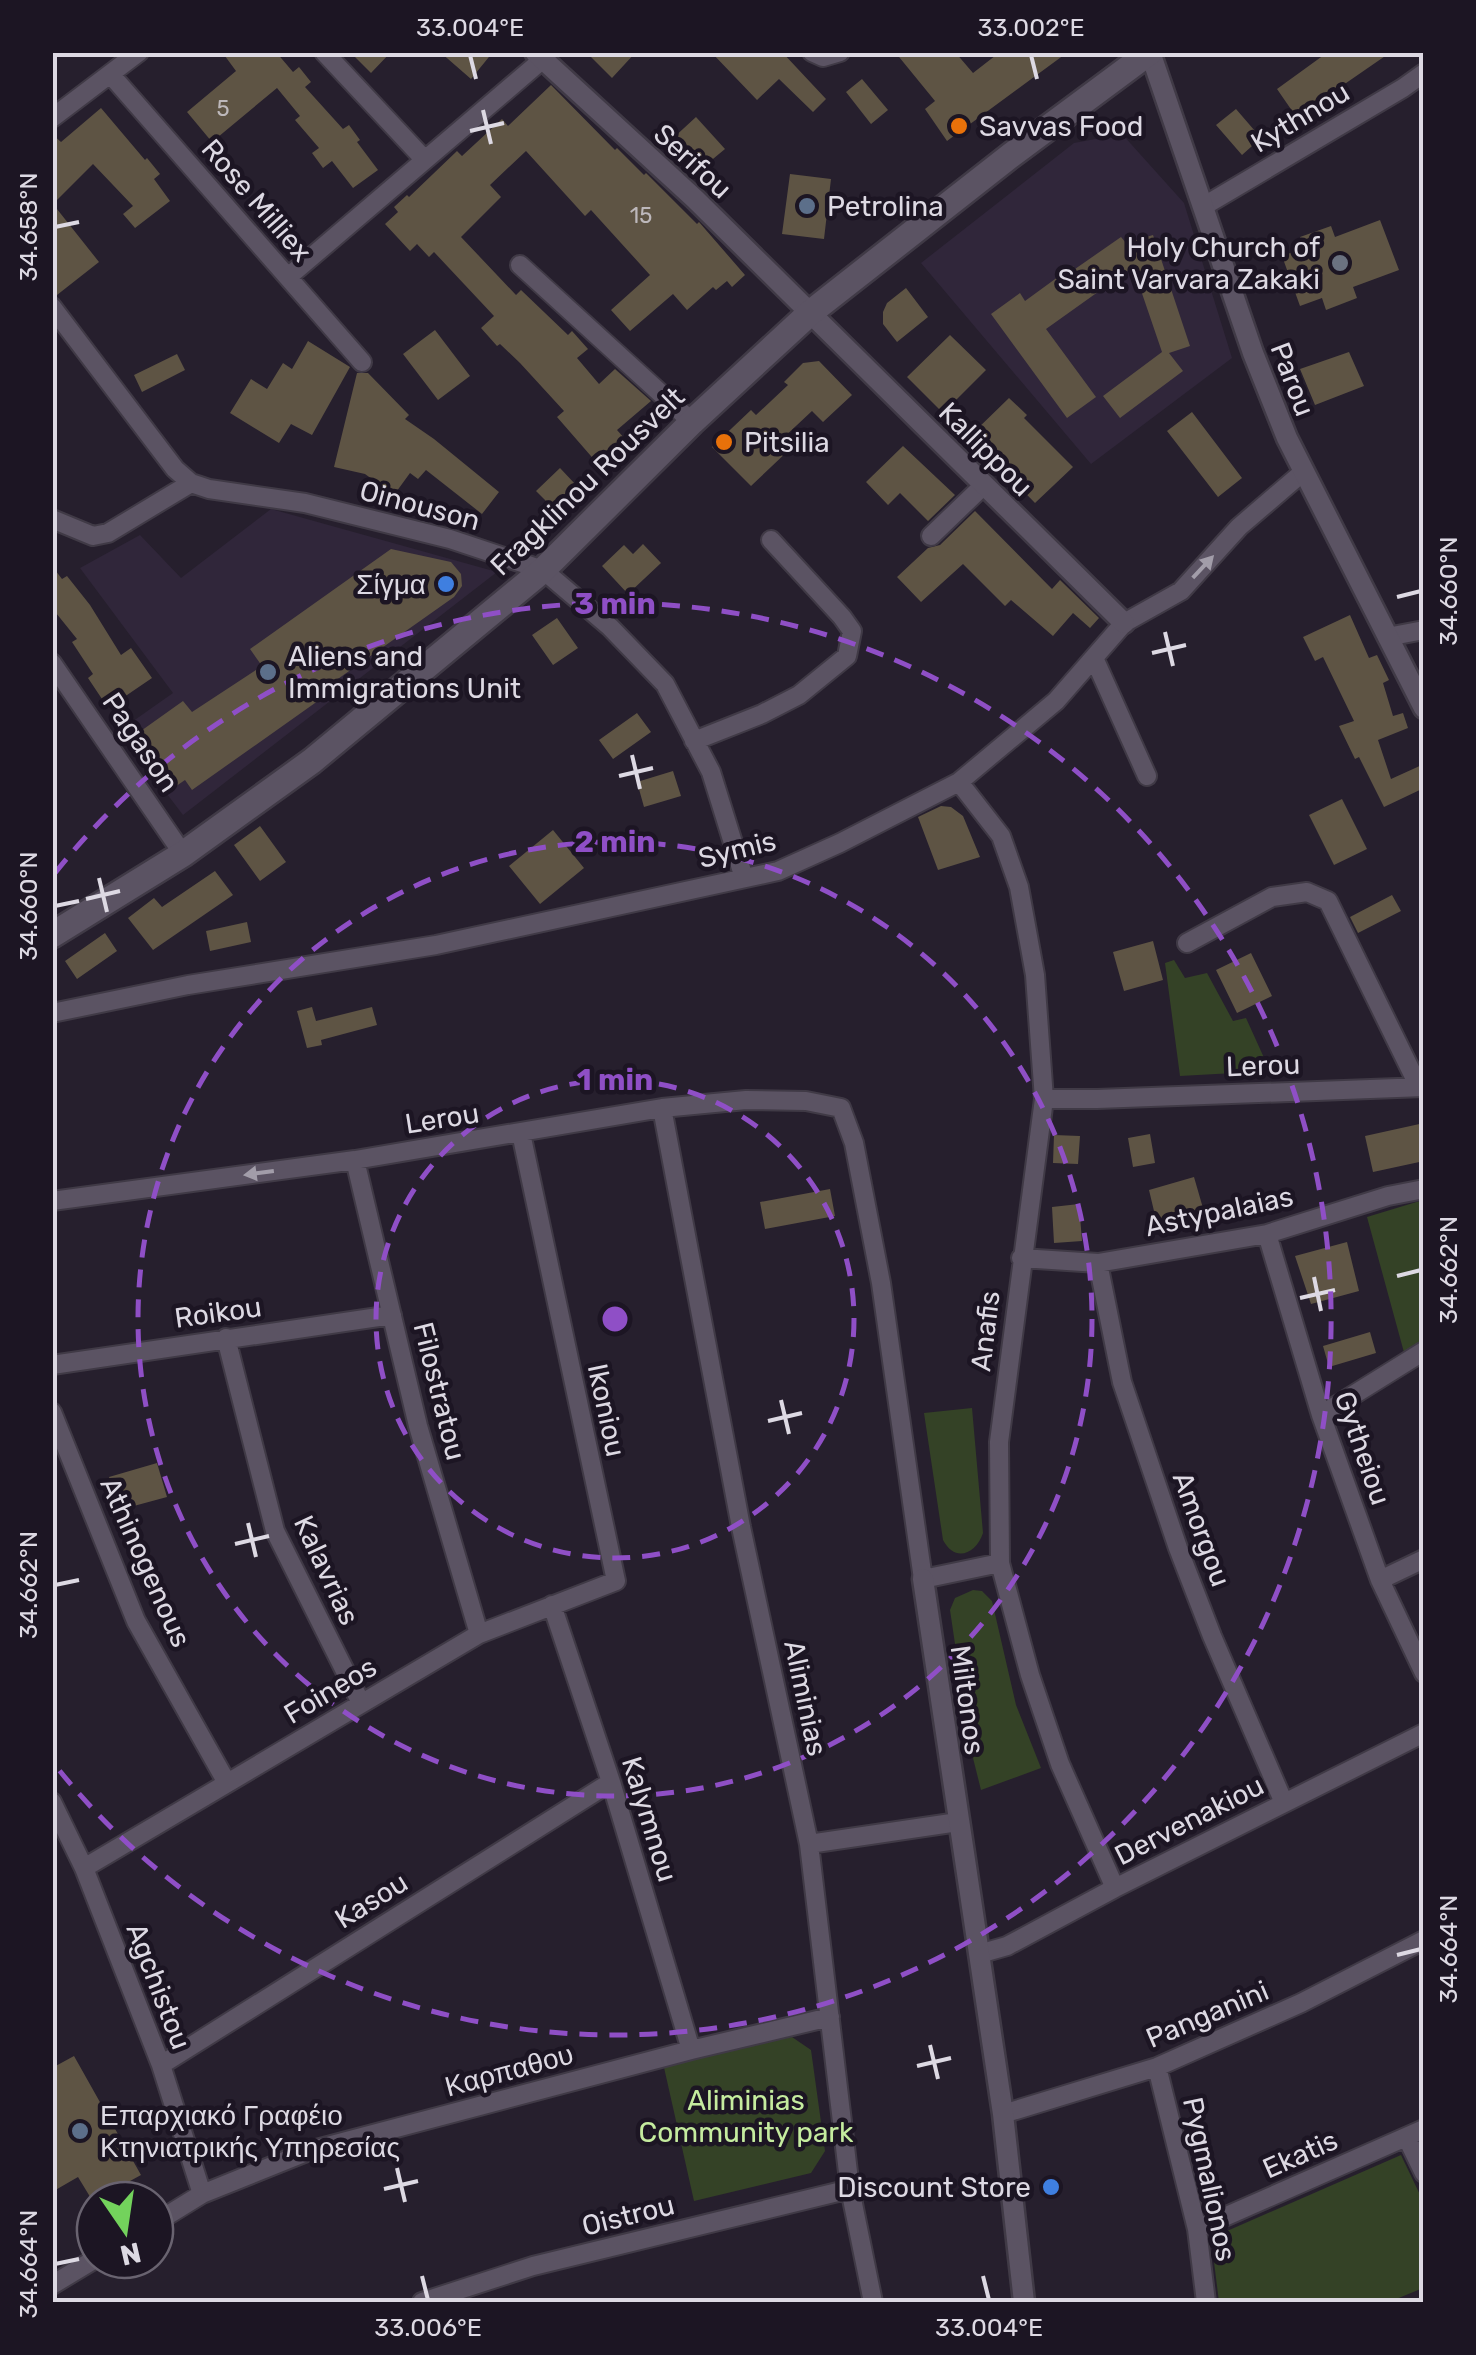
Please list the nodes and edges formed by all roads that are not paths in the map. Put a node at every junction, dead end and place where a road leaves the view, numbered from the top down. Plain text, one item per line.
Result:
1 (140, 52) edge
2 (324, 52) edge
3 (1150, 52) edge
4 (539, 56) edge
5 (1424, 73) edge
6 (111, 75) junction
7 (52, 118) edge
8 (424, 159) junction
9 (1204, 206) junction
10 (520, 265) dead end
11 (288, 277) junction
12 (52, 307) edge
13 (810, 313) junction
14 (362, 362) dead end
15 (692, 422) junction
16 (1302, 473) junction
17 (190, 483) junction
18 (984, 485) junction
19 (52, 519) edge
20 (931, 536) dead end
21 (771, 540) dead end
22 (543, 570) junction
23 (1124, 624) junction
24 (1424, 630) edge
25 (1387, 637) junction
26 (1094, 658) junction
27 (52, 662) edge
28 (1424, 708) edge
29 (694, 741) junction
30 (1147, 776) dead end
31 (959, 782) junction
32 (183, 854) junction
33 (744, 878) junction
34 (52, 935) edge
35 (1187, 943) dead end
36 (54, 1012) edge
37 (1421, 1087) edge
38 (1044, 1098) junction
39 (662, 1108) junction
40 (841, 1108) joint
41 (521, 1133) junction
42 (356, 1160) junction
43 (1424, 1189) edge
44 (52, 1201) edge
45 (1267, 1234) junction
46 (1021, 1258) junction
47 (1098, 1264) junction
48 (392, 1315) junction
49 (226, 1338) junction
50 (1424, 1351) edge
51 (52, 1364) edge
52 (52, 1412) edge
53 (1321, 1415) junction
54 (1424, 1559) edge
55 (1000, 1563) junction
56 (923, 1578) junction
57 (1380, 1580) junction
58 (616, 1581) joint
59 (552, 1605) junction
60 (479, 1634) junction
61 (1424, 1673) edge
62 (361, 1704) junction
63 (1424, 1732) edge
64 (611, 1782) junction
65 (227, 1783) junction
66 (52, 1802) edge
67 (1284, 1803) junction
68 (958, 1822) junction
69 (809, 1844) junction
70 (84, 1868) junction
71 (1115, 1888) junction
72 (1424, 1940) edge
73 (979, 1954) junction
74 (830, 2017) junction
75 (691, 2050) junction
76 (161, 2065) junction
77 (1157, 2067) junction
78 (1003, 2114) junction
79 (1415, 2133) edge
80 (1424, 2173) edge
81 (850, 2189) junction
82 (202, 2194) junction
83 (175, 2211) edge
84 (1197, 2229) junction
85 (75, 2271) edge
86 (52, 2285) edge
87 (422, 2302) edge
88 (873, 2302) edge
89 (1024, 2302) edge
90 (1206, 2302) edge

1 - 6 street
2 - 8 street
3 - 9 street, Parou
3 - 13 main road, Fragklinou Rousvelt
4 - 8 street
4 - 13 street, Serifou
5 - 9 street, Kythnou
6 - 7 street
6 - 11 street, Rose Milliex
8 - 11 street
9 - 16 street, Parou
10 - 15 street
11 - 14 street, Rose Milliex
12 - 17 street
13 - 15 main road, Fragklinou Rousvelt
13 - 18 street, Kallippou
15 - 22 main road, Fragklinou Rousvelt
23 -> 16 street, Symis
16 - 25 street, Parou
17 - 19 street
17 - 22 street, Oinouson
18 - 20 street
18 - 23 street, Kallippou
21 - 29 street
22 - 29 street, Oinouson
22 - 32 main road, Fragklinou Rousvelt
23 - 26 street, Symis
24 - 25 street
25 - 28 street, Parou
26 - 30 street
26 - 31 street, Symis
27 - 32 street, Pagason
29 - 33 street, Oinouson
31 - 33 street, Symis
31 - 38 street, Anafis
32 - 34 main road, Fragklinou Rousvelt
33 - 36 street, Symis
35 - 37 street
37 - 38 street, Lerou
38 - 46 street, Anafis
39 - 40 street, Lerou
39 - 41 street, Lerou
39 - 69 street, Aliminias
40 - 56 street, Miltonos
41 - 42 street, Lerou
41 - 58 street, Ikoniou
42 -> 44 street, Lerou
42 - 48 street, Filostratou
43 - 45 street, Astypalaias
45 - 47 street, Astypalaias
45 - 53 street, Gytheiou
46 - 47 street, Astypalaias
46 - 55 street, Anafis
47 - 67 street, Amorgou
48 - 49 street, Roikou
48 - 60 street, Filostratou
49 - 51 street, Roikou
49 - 62 street, Kalavrias
50 - 53 street
52 - 65 street, Athinogenous
53 - 57 street, Gytheiou
54 - 57 street
55 - 56 street
55 - 71 street, Anafis
56 - 68 street, Miltonos
57 - 61 street, Gytheiou
58 - 59 street, Foineos
59 - 60 street, Foineos
59 - 64 street, Kalymnou
60 - 62 street, Foineos
62 - 65 street, Foineos
63 - 67 street, Dervenakiou
64 - 75 street, Kalymnou
64 - 76 street, Kasou
65 - 70 street, Foineos
66 - 70 street, Agchistou
67 - 71 street, Dervenakiou
68 - 69 street
68 - 73 street, Miltonos
69 - 74 street, Aliminias
70 - 76 street, Agchistou
71 - 73 street, Dervenakiou
72 - 77 street, Panganini
73 - 78 street, Miltonos
74 - 75 street, Καρπαθου
74 - 81 street, Aliminias
75 - 82 street, Καρπαθου
76 - 82 street, Agchistou
77 - 78 street, Panganini
77 - 84 street, Pygmalionos
78 - 89 street, Miltonos
79 - 80 street
79 - 84 street, Ekatis
81 - 87 street, Oistrou
81 - 88 street, Aliminias
82 - 83 street, Καρπαθου
84 - 90 street, Pygmalionos
85 - 86 street

